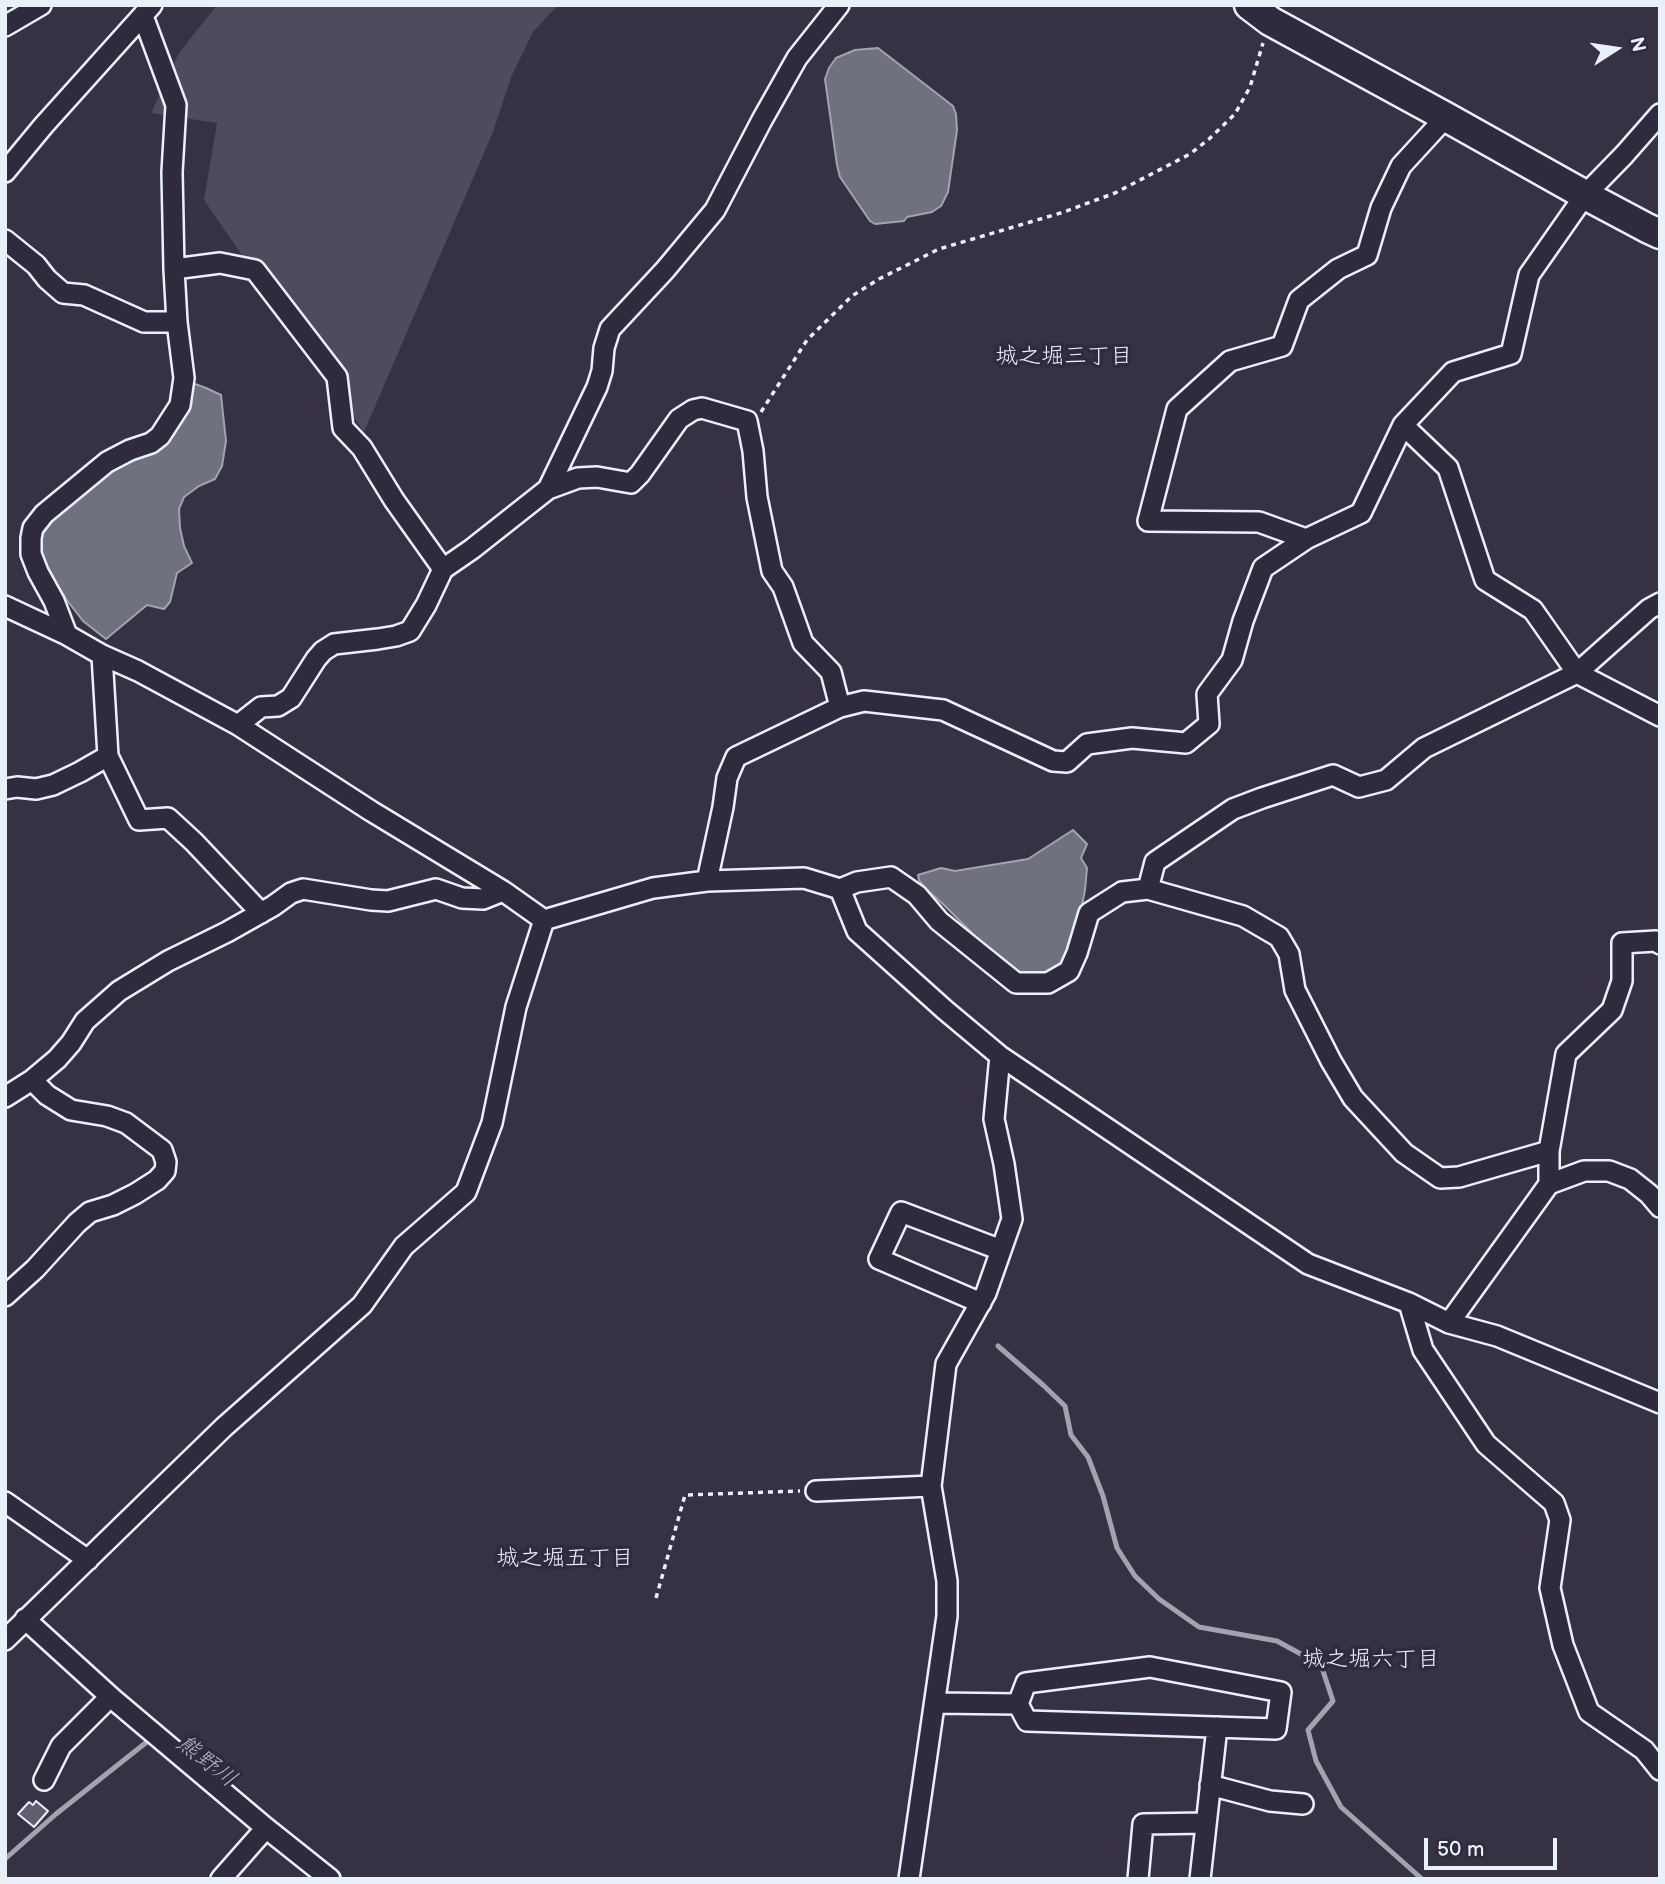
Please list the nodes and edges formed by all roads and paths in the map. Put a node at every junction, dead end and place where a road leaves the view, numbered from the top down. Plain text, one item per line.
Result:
1 (41, 5) edge
2 (839, 5) edge
3 (148, 11) edge
4 (1259, 13) edge
5 (5, 26) edge
6 (1660, 114) edge
7 (1446, 117) junction
8 (5, 172) edge
9 (1585, 195) junction
10 (1660, 234) edge
11 (5, 240) edge
12 (174, 270) junction
13 (177, 322) junction
14 (747, 421) junction
15 (1403, 425) junction
16 (548, 489) junction
17 (1306, 539) junction
18 (443, 569) junction
19 (1660, 603) edge
20 (5, 606) edge
21 (68, 635) junction
22 (102, 655) junction
23 (1577, 673) junction
24 (840, 706) junction
25 (1660, 716) edge
26 (237, 725) junction
27 (108, 756) junction
28 (5, 789) edge
29 (707, 881) junction
30 (841, 889) junction
31 (1148, 889) junction
32 (503, 891) junction
33 (261, 913) junction
34 (544, 920) junction
35 (1660, 944) edge
36 (1000, 1055) junction
37 (32, 1080) junction
38 (5, 1097) edge
39 (1549, 1151) junction
40 (1549, 1184) junction
41 (1660, 1207) edge
42 (1001, 1250) junction
43 (5, 1296) edge
44 (981, 1303) junction
45 (1409, 1303) junction
46 (1449, 1323) junction
47 (1660, 1403) edge
48 (931, 1486) junction
49 (816, 1491) joint
50 (5, 1502) edge
51 (88, 1560) junction
52 (656, 1598) dead end
53 (25, 1619) junction
54 (5, 1640) edge
55 (110, 1697) junction
56 (936, 1703) junction
57 (1018, 1704) junction
58 (1217, 1727) junction
59 (1660, 1770) edge
60 (44, 1780) dead end
61 (1210, 1785) junction
62 (1303, 1804) dead end
63 (1206, 1823) junction
64 (266, 1828) junction
65 (221, 1879) edge
66 (330, 1879) edge
67 (909, 1879) edge
68 (1138, 1879) edge
69 (1200, 1879) edge

1 - 5 street
2 - 16 street
3 - 8 street
3 - 12 street
4 - 7 street
4 - 14 path
6 - 9 street
7 - 9 street
7 - 17 street
9 - 10 street
9 - 15 street
11 - 13 street
12 - 13 street
12 - 18 street
13 - 21 street
14 - 16 street
14 - 24 street
15 - 17 street
15 - 23 street
16 - 18 street
17 - 24 street
18 - 26 street
19 - 23 street
20 - 21 street
21 - 22 street
22 - 26 street
22 - 27 street
23 - 25 street
23 - 31 street
24 - 29 street
26 - 32 street
27 - 28 street
27 - 33 street
29 - 30 street
29 - 34 street
30 - 31 street
30 - 36 street
31 - 39 street
32 - 33 street
32 - 34 street
33 - 37 street
34 - 51 street
35 - 39 street
36 - 42 street
36 - 45 street
37 - 38 street
37 - 43 street
39 - 40 street
40 - 41 street
40 - 46 street
42 - 44 street
42 - 44 street
44 - 48 street
45 - 46 street
45 - 59 street
46 - 47 street
48 - 49 street
48 - 56 street
49 - 52 path
50 - 51 street
51 - 53 street
53 - 54 street
53 - 55 street
55 - 60 street
55 - 64 street
56 - 57 street
56 - 67 street
57 - 58 street
57 - 58 street
58 - 61 street
61 - 62 street
61 - 63 street
63 - 68 street
63 - 69 street
64 - 65 street
64 - 66 street

